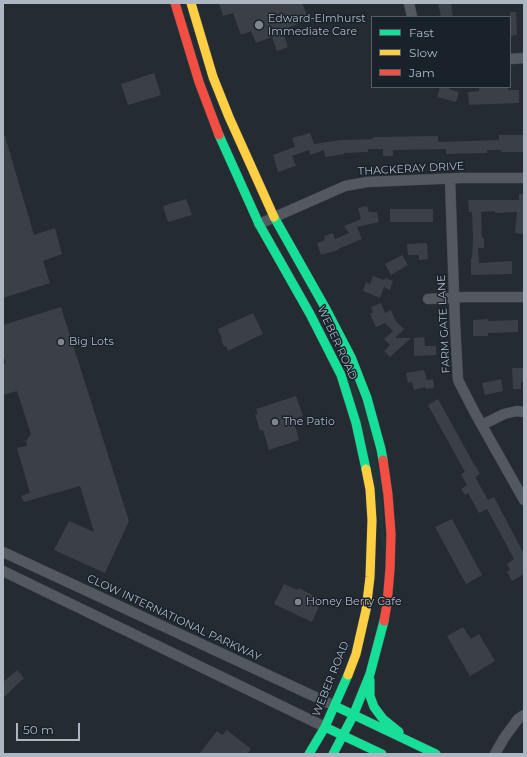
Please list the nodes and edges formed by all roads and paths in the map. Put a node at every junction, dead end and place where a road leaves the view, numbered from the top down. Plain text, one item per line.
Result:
1 (174, 3) edge
2 (191, 3) edge
3 (410, 3) edge
4 (412, 16) edge
5 (524, 58) edge
6 (511, 59) edge
7 (524, 178) edge
8 (450, 179) junction
9 (274, 218) junction
10 (259, 224) junction
11 (454, 297) junction
12 (524, 297) edge
13 (428, 299) dead end
14 (524, 412) edge
15 (482, 425) junction
16 (524, 500) edge
17 (3, 552) edge
18 (3, 570) edge
19 (370, 674) junction
20 (335, 706) junction
21 (524, 714) edge
22 (353, 716) junction
23 (325, 727) junction
24 (343, 735) junction
25 (415, 744) junction
26 (309, 754) edge
27 (333, 754) edge
28 (382, 754) edge
29 (436, 754) edge
30 (496, 754) edge

1 - 10 main road, WEBER ROAD
2 - 9 main road, WEBER ROAD
3 - 4 street
5 - 6 street
7 - 8 street, THACKERAY DRIVE
8 - 9 street, THACKERAY DRIVE
8 - 11 street, FARM GATE LANE
9 - 10 street, THACKERAY DRIVE
9 - 19 main road, WEBER ROAD
10 - 20 main road, WEBER ROAD
11 - 12 street
11 - 13 street
11 - 15 street, FARM GATE LANE
14 - 15 street
15 - 16 street, FARM GATE LANE
17 - 20 street, CLOW INTERNATIONAL PARKWAY
18 - 23 street
19 - 22 main road, WEBER ROAD
19 - 25 main road
20 - 22 main road
20 - 23 main road, WEBER ROAD
21 - 30 street
22 - 24 main road, WEBER ROAD
22 - 25 main road
23 - 24 main road
23 - 26 main road, WEBER ROAD
24 - 27 main road, WEBER ROAD
24 - 28 main road
25 - 29 main road

